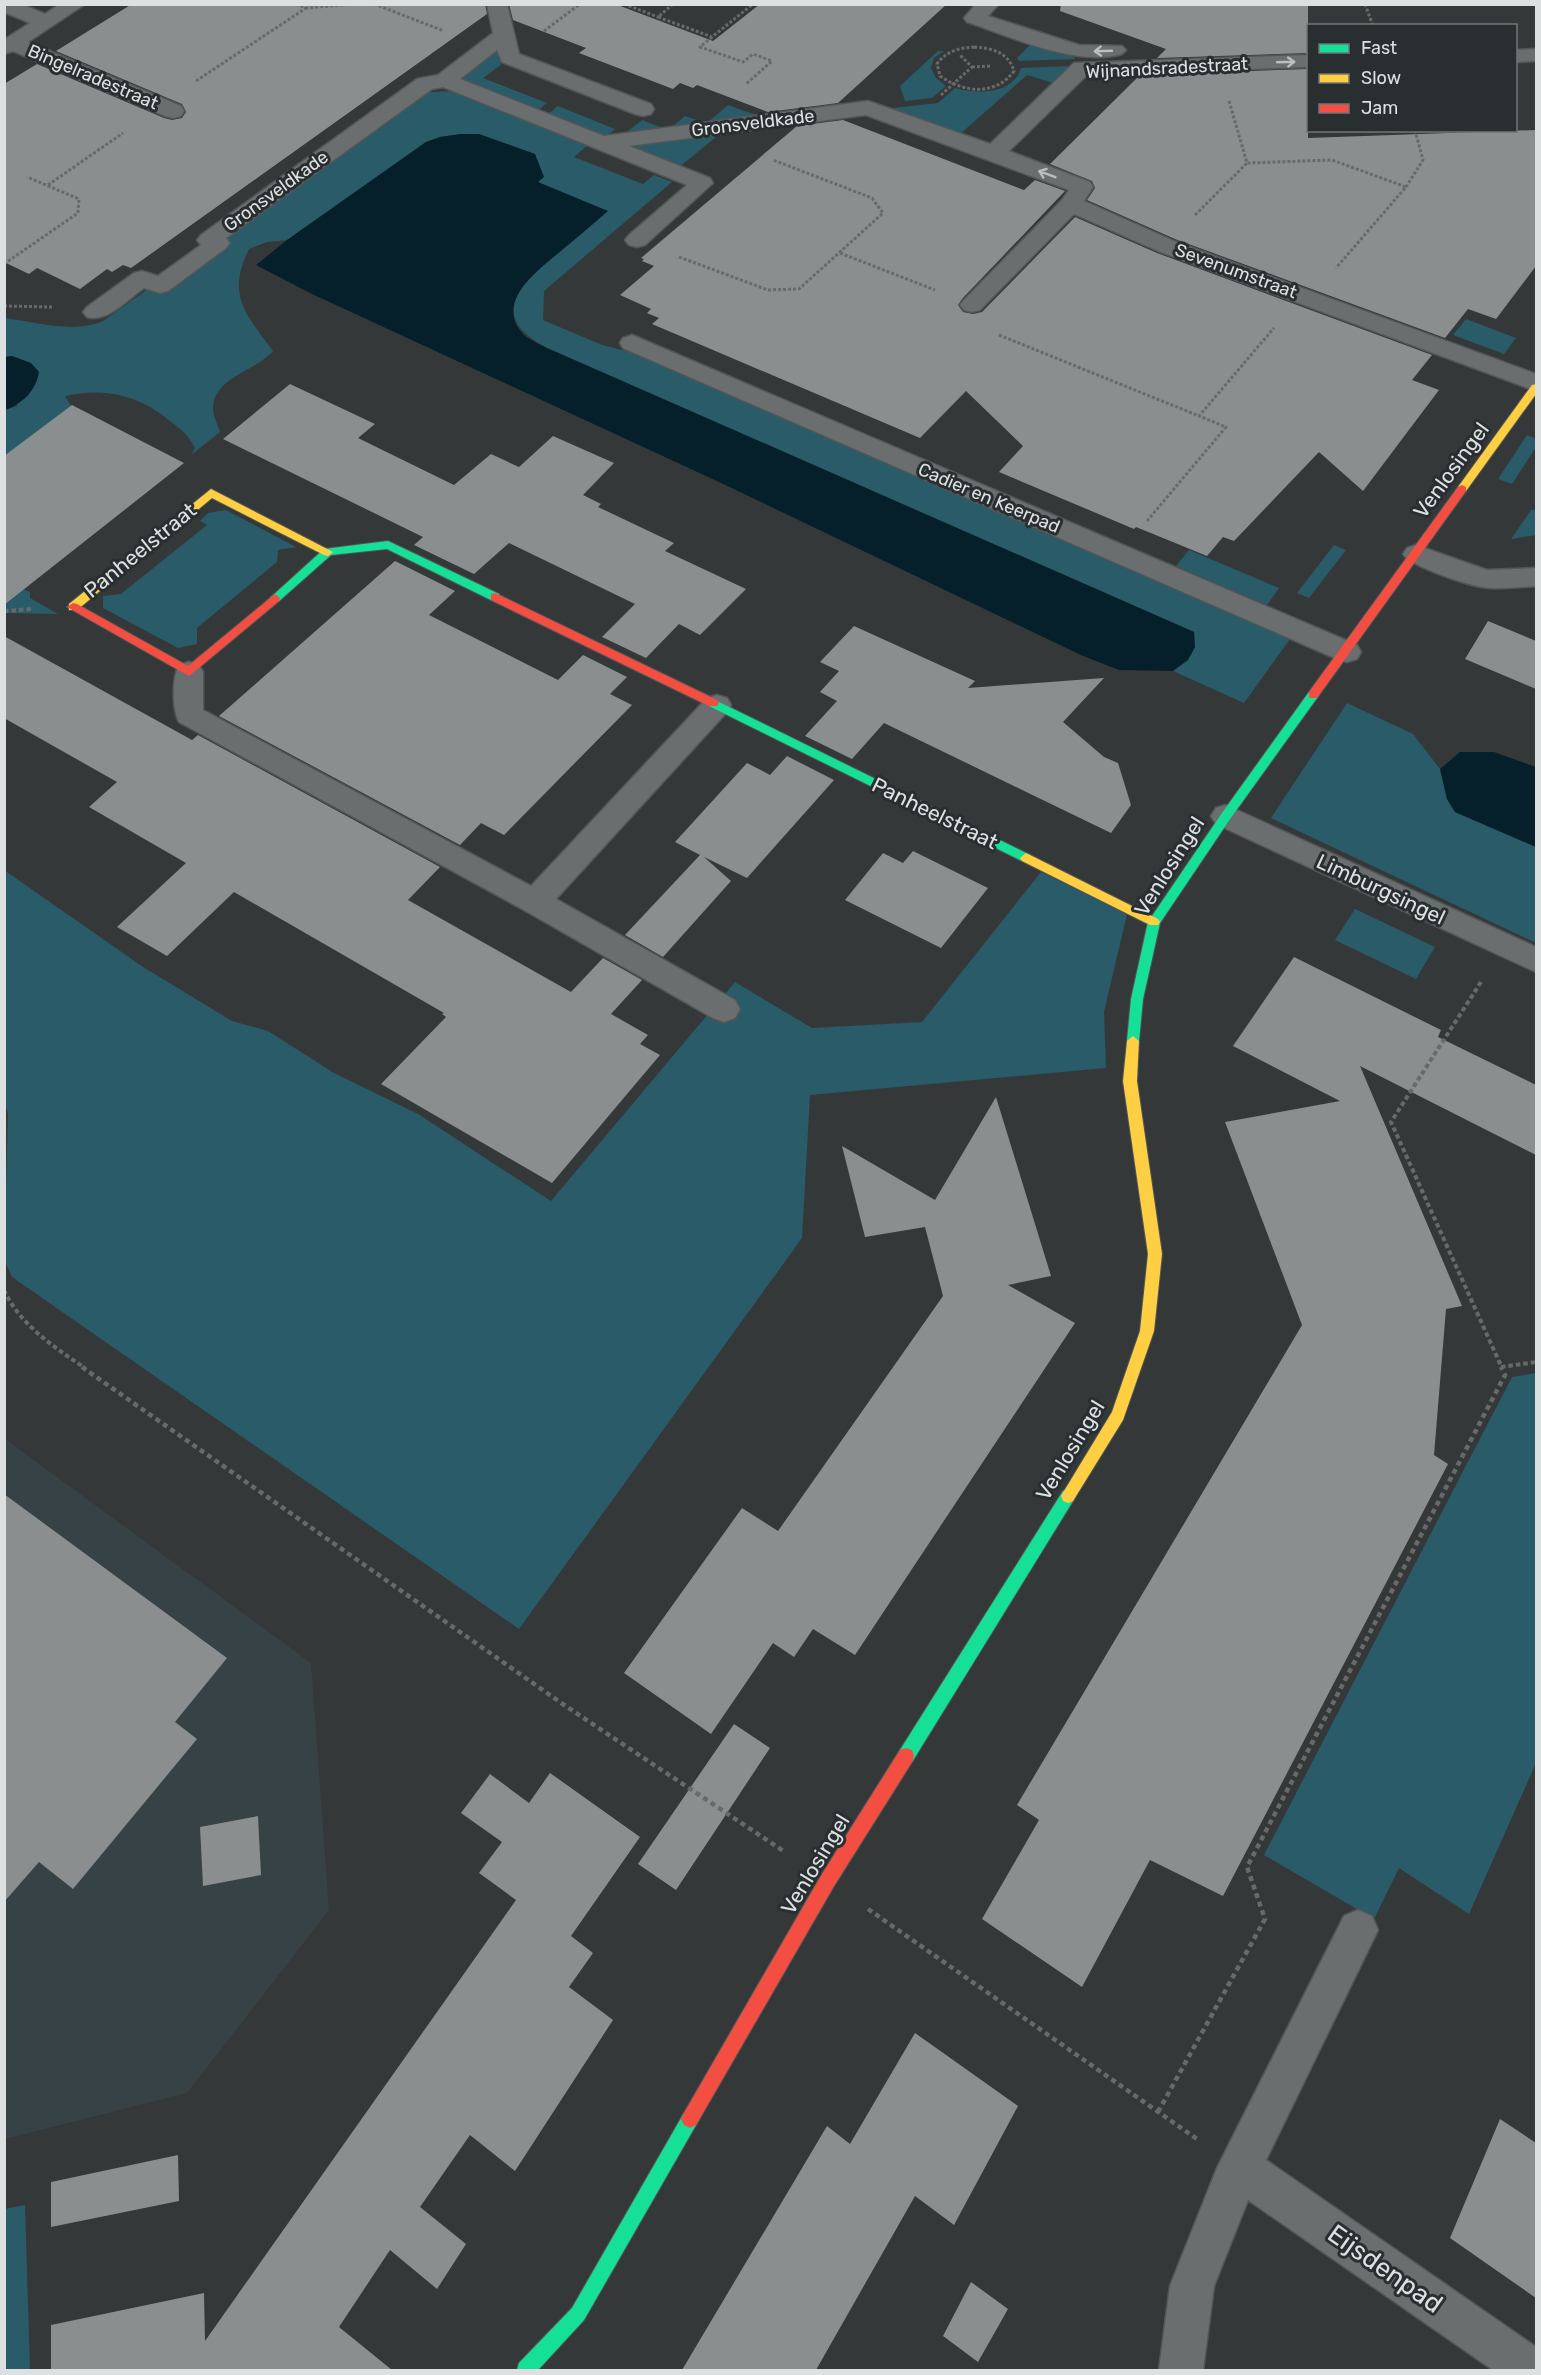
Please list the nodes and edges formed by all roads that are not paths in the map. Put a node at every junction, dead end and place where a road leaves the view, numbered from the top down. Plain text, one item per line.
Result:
1 (75, 4) edge
2 (497, 4) edge
3 (4, 5) edge
4 (981, 11) edge
5 (47, 22) junction
6 (1517, 39) edge
7 (1536, 39) edge
8 (495, 42) junction
9 (1307, 45) edge
10 (8, 46) edge
11 (1536, 55) edge
12 (1517, 56) edge
13 (1307, 61) edge
14 (445, 80) junction
15 (165, 107) road end
16 (643, 109) dead end
17 (602, 143) junction
18 (994, 153) junction
19 (1071, 204) junction
20 (637, 240) road end
21 (972, 305) road end
22 (95, 312) dead end
23 (632, 343) dead end
24 (1536, 383) edge
25 (1536, 387) edge
26 (328, 552) junction
27 (1416, 554) junction
28 (1536, 578) edge
29 (1347, 652) junction
30 (189, 672) junction
31 (717, 705) junction
32 (1226, 816) junction
33 (535, 902) junction
34 (1154, 922) junction
35 (1536, 960) edge
36 (724, 1009) dead end
37 (1358, 1930) dead end
38 (1239, 2168) junction
39 (526, 2370) edge
40 (1181, 2370) edge
41 (1531, 2370) edge

1 - 5 street, Bingelradestraat
2 - 8 street
3 - 5 street
9 -> 4 street
5 - 10 street, Bingelradestraat
6 - 7 street
8 - 14 street, Gronsveldkade
8 - 16 street
10 - 15 street, Bingelradestraat
11 - 12 street
18 -> 13 street, Wijnandsradestraat
14 - 17 street, Gronsveldkade
14 - 22 street, Gronsveldkade
17 - 18 street, Gronsveldkade
17 - 20 street, Gronsveldkade
19 -> 18 street
19 - 21 street
19 - 24 street, Sevenumstraat
23 - 29 street, Cadier en Keerpad
25 - 27 street, Venlosingel
26 - 30 street
26 - 30 street, Panheelstraat
26 - 31 street, Panheelstraat
27 - 28 street
27 - 29 street, Venlosingel
29 - 32 street, Venlosingel
30 - 33 street
31 - 33 street
31 - 34 street, Panheelstraat
32 - 34 street, Venlosingel
32 - 35 street, Limburgsingel
33 - 36 street
34 - 39 street, Venlosingel
37 - 38 street
38 - 40 street
38 - 41 street, Eijsdenpad

